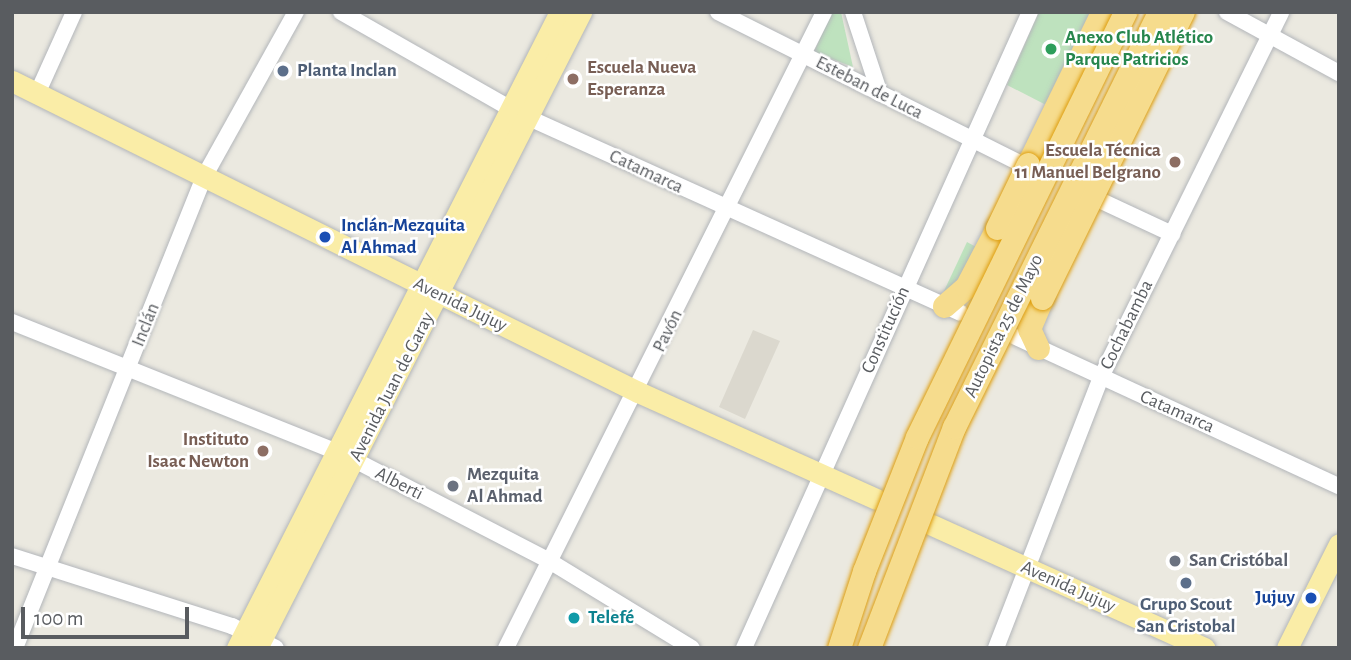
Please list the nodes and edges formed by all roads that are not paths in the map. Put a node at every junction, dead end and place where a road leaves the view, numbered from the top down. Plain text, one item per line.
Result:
1 (74, 12) edge
2 (296, 12) edge
3 (341, 12) edge
4 (559, 12) edge
5 (581, 12) edge
6 (718, 12) edge
7 (824, 12) edge
8 (853, 12) edge
9 (1030, 12) edge
10 (1102, 12) edge
11 (1125, 12) edge
12 (1159, 12) edge
13 (1183, 12) edge
14 (1227, 12) edge
15 (1281, 12) edge
16 (1269, 35) junction
17 (804, 55) junction
18 (1339, 73) edge
19 (12, 81) edge
20 (37, 94) junction
21 (880, 94) junction
22 (518, 113) junction
23 (972, 139) junction
24 (1020, 163) dead end
25 (204, 177) junction
26 (1098, 200) dead end
27 (728, 209) junction
28 (1172, 234) junction
29 (904, 288) junction
30 (430, 290) junction
31 (952, 309) joint
32 (12, 322) edge
33 (1016, 337) dead end
34 (1038, 348) junction
35 (130, 367) junction
36 (1101, 377) junction
37 (638, 392) junction
38 (345, 456) junction
39 (821, 475) junction
40 (1339, 486) edge
41 (876, 499) dead end
42 (932, 525) dead end
43 (1339, 544) edge
44 (12, 556) edge
45 (551, 562) junction
46 (48, 566) junction
47 (1027, 569) junction
48 (255, 643) edge
49 (15, 648) edge
50 (506, 648) edge
51 (692, 648) edge
52 (744, 648) edge
53 (839, 648) edge
54 (869, 648) edge
55 (996, 648) edge
56 (1205, 648) edge
57 (1287, 648) edge

1 - 20 street
2 - 25 street, Inclán
3 - 22 street, Catamarca
4 - 22 main road, Avenida Juan de Garay
5 - 22 main road, Avenida Juan de Garay
6 - 17 street, Esteban de Luca
7 - 17 street, Pavón
8 - 21 street
9 - 23 street, Constitución
10 - 31 highway, bridge
11 - 53 highway, Autopista 25 de Mayo, bridge
12 - 54 highway, Autopista 25 de Mayo, bridge
13 - 34 highway, bridge
14 - 16 street
15 - 16 street, Cochabamba
16 - 18 street
16 - 28 street, Cochabamba
17 - 21 street, Esteban de Luca
17 - 27 street, Pavón
19 - 20 main road, Avenida Jujuy
20 - 25 main road, Avenida Jujuy
21 - 23 street, Esteban de Luca
22 - 27 street, Catamarca
22 - 30 main road, Avenida Juan de Garay
23 - 24 street, Esteban de Luca
23 - 29 street, Constitución
25 - 30 main road, Avenida Jujuy
25 - 35 street, Inclán
26 - 28 street
27 - 29 street, Catamarca
27 - 37 street, Pavón
28 - 36 street, Cochabamba
29 - 31 street, Catamarca
29 - 39 street, Constitución
30 - 37 main road, Avenida Jujuy
30 - 38 main road, Avenida Juan de Garay
32 - 35 street, Alberti
33 - 34 street, Catamarca
34 - 36 street, Catamarca
35 - 38 street, Alberti
35 - 46 street, Inclán
36 - 40 street, Catamarca
36 - 47 street, Cochabamba
37 - 39 main road, Avenida Jujuy
37 - 45 street, Pavón
38 - 45 street, Alberti
38 - 48 main road, Avenida Juan de Garay
39 - 41 main road, Avenida Jujuy
39 - 52 street, Constitución
42 - 47 main road, Avenida Jujuy
43 - 57 main road
44 - 46 street
45 - 50 street, Pavón
45 - 51 street, Alberti
46 - 48 street
46 - 49 street, Inclán
47 - 55 street, Cochabamba
47 - 56 main road, Avenida Jujuy

